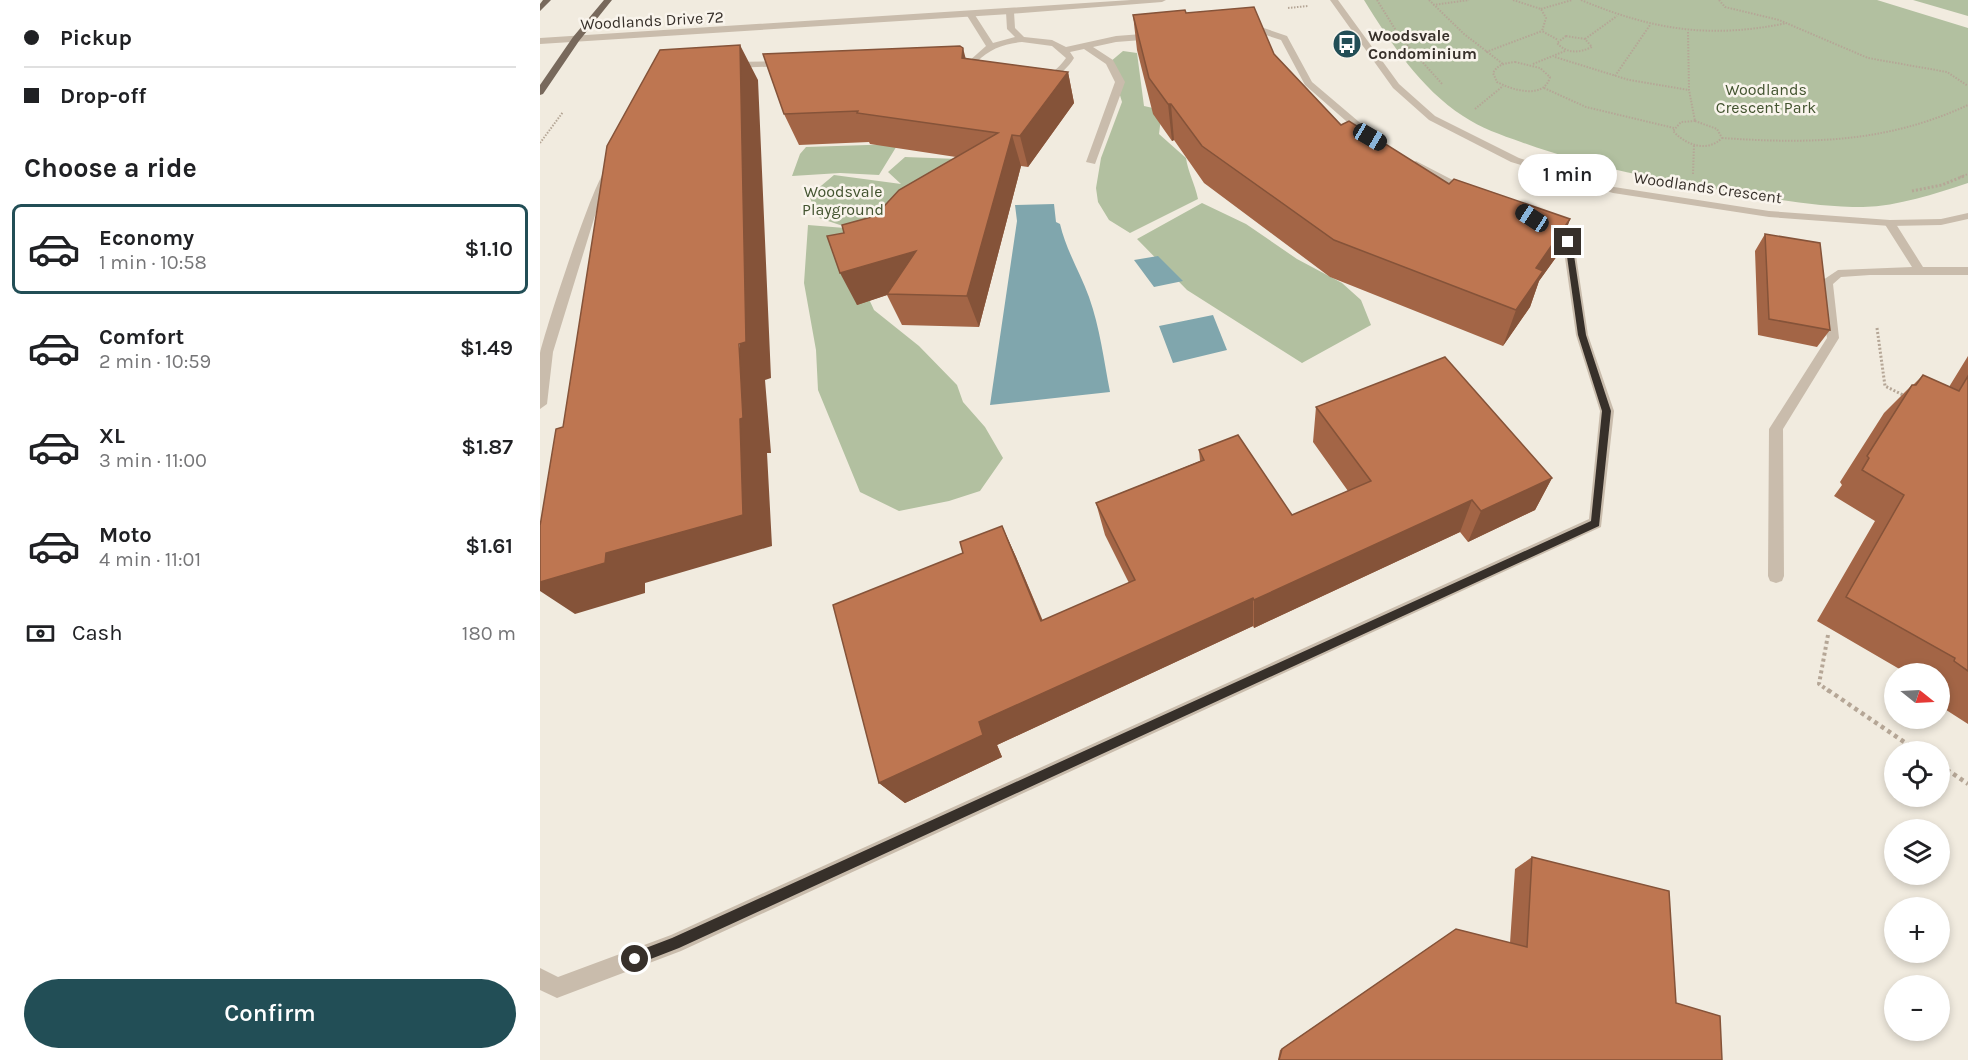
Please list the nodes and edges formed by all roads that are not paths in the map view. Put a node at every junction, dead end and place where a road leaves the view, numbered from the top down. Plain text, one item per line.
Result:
1 (547, 0) edge
2 (608, 0) edge
3 (1162, 0) edge
4 (1334, 0) edge
5 (1109, 2) edge
6 (540, 9) edge
7 (1010, 12) junction
8 (970, 14) junction
9 (1230, 29) edge
10 (1162, 35) edge
11 (576, 39) junction
12 (1022, 39) junction
13 (540, 41) edge
14 (991, 46) junction
15 (1086, 46) junction
16 (1065, 50) junction
17 (961, 62) edge
18 (972, 62) junction
19 (798, 64) edge
20 (717, 65) edge
21 (540, 92) edge
22 (615, 157) edge
23 (1092, 162) dead end
24 (1479, 195) edge
25 (1968, 216) edge
26 (1532, 218) edge
27 (1890, 223) junction
28 (1968, 271) edge
29 (1920, 272) junction
30 (540, 404) edge
31 (1776, 576) dead end
32 (540, 978) edge

1 - 6 main road
2 - 11 main road
3 - 5 street, Woodlands Drive 72
4 - 27 street, Woodlands Crescent
5 - 7 street, Woodlands Drive 72
7 - 8 street, Woodlands Drive 72
7 - 12 street
8 - 11 street, Woodlands Drive 72
8 - 14 street
9 - 24 street
10 - 15 street
11 - 13 street, Woodlands Drive 72
11 - 21 main road
12 - 14 street
12 - 16 street
14 - 18 street
15 - 16 street
15 - 23 street
16 - 18 street
17 - 18 street
19 - 20 street
22 - 30 street
25 - 27 street, Woodlands Crescent
26 - 32 street
27 - 29 street
28 - 29 street
29 - 31 street

